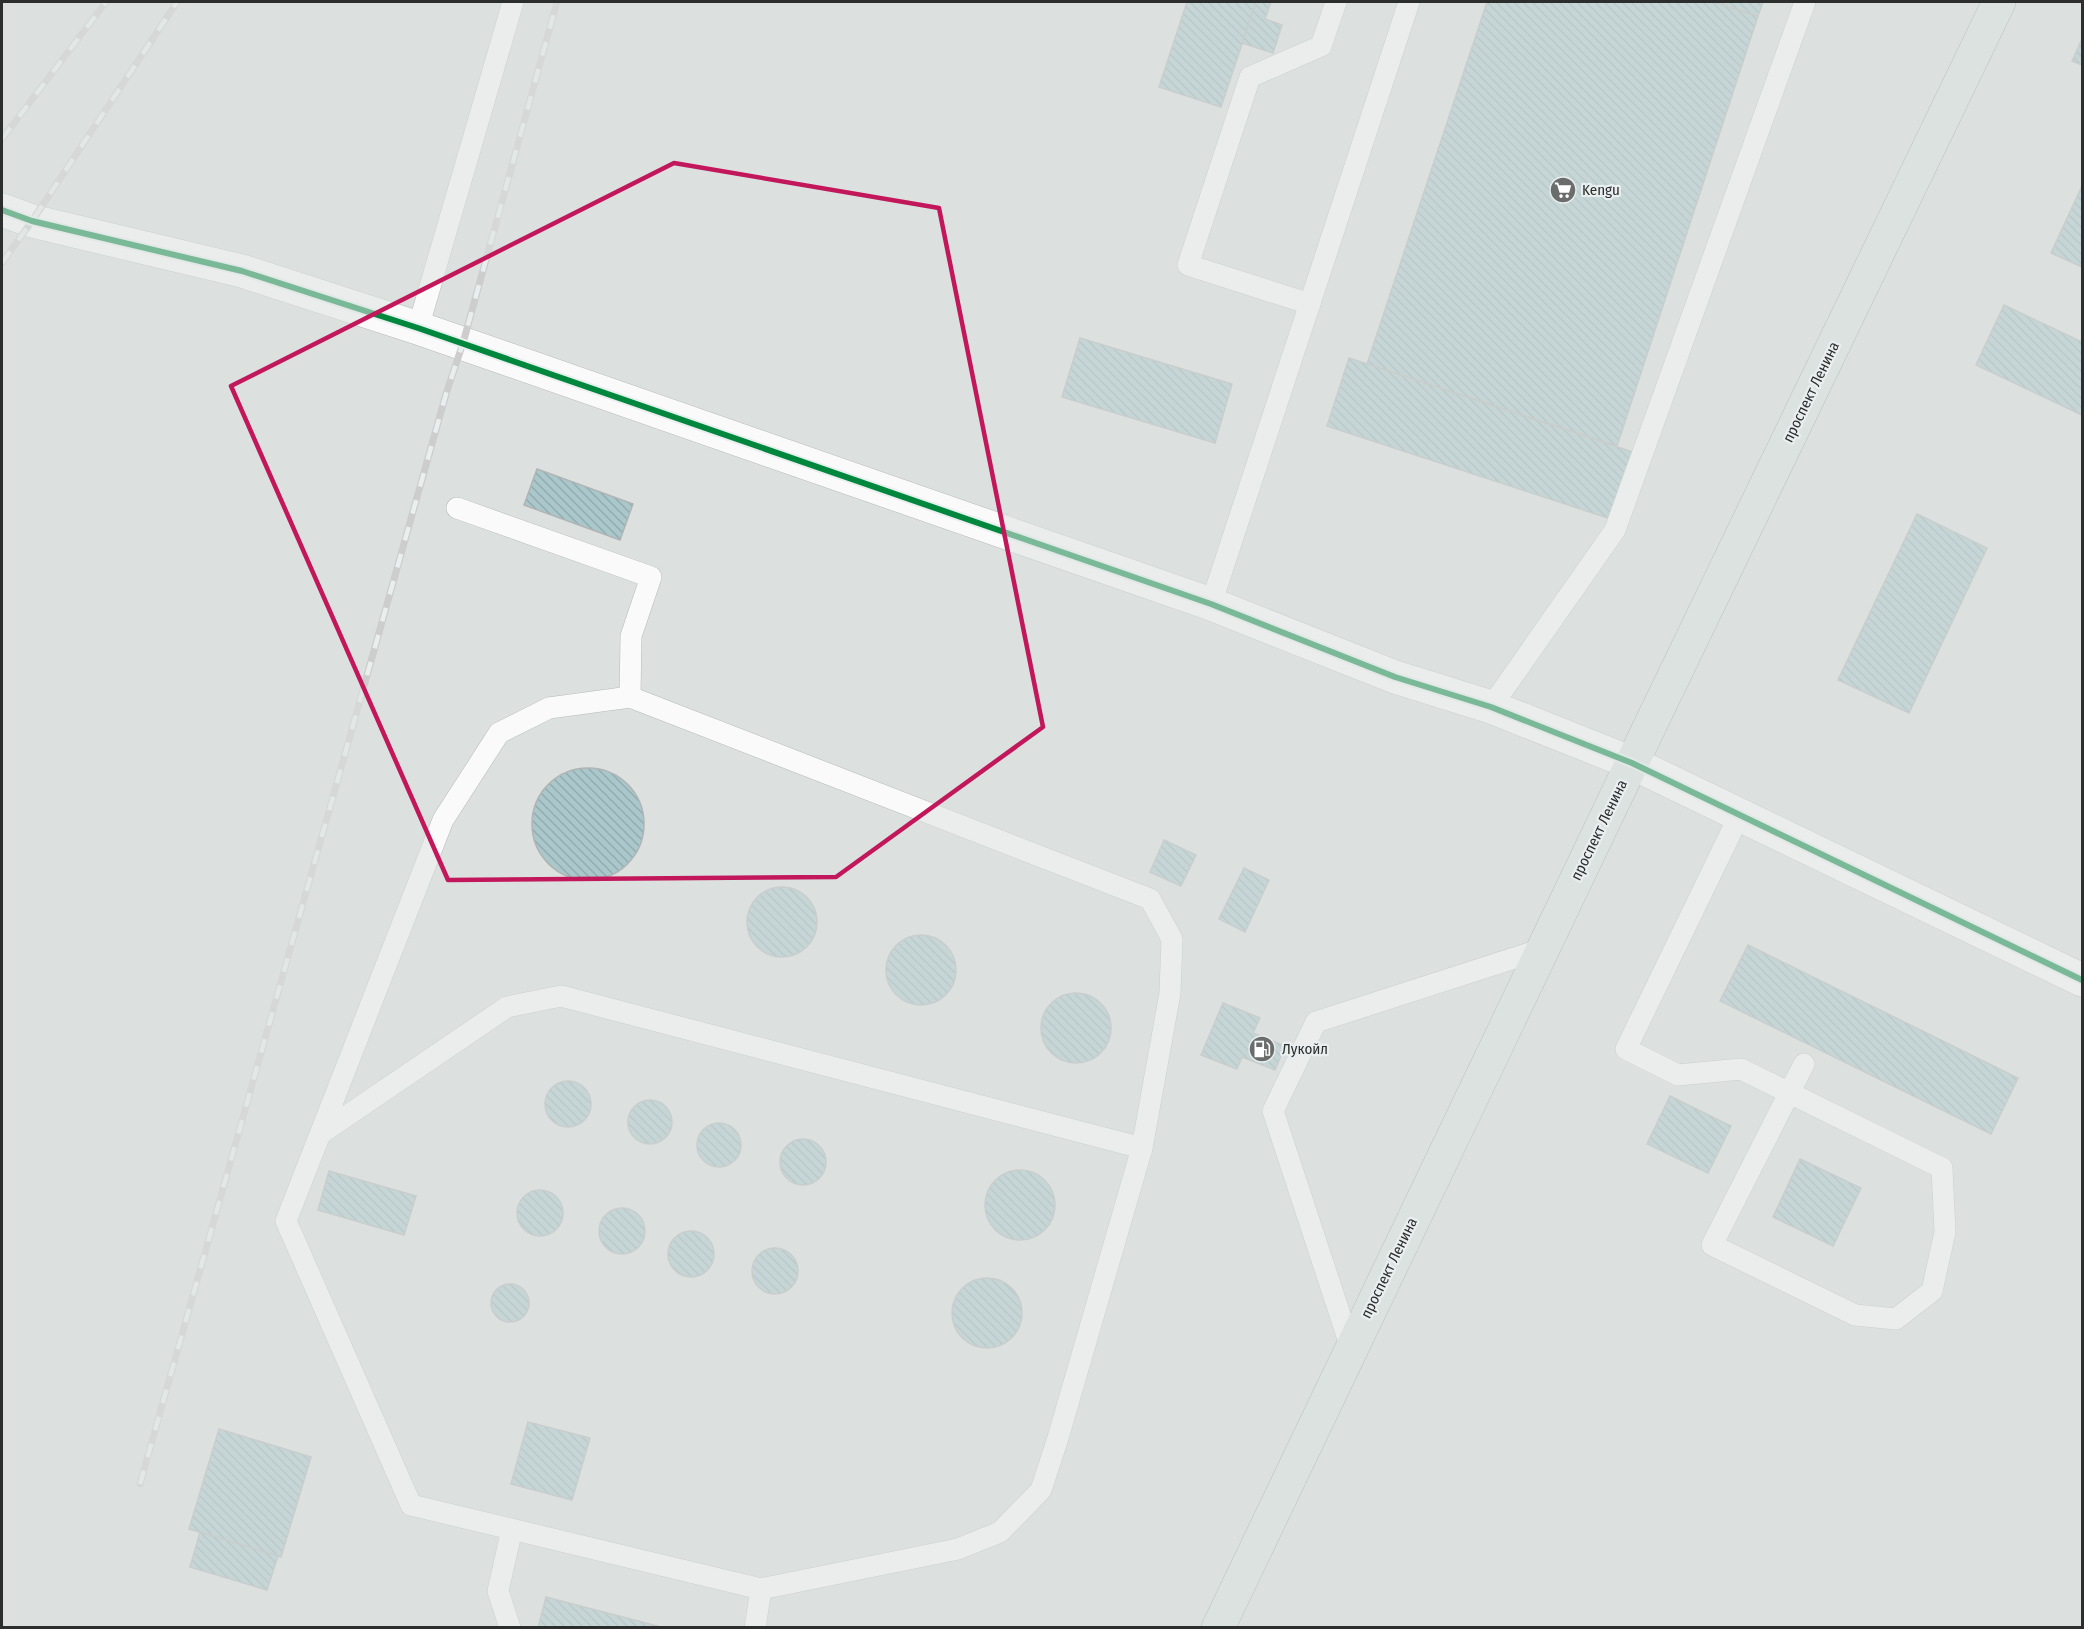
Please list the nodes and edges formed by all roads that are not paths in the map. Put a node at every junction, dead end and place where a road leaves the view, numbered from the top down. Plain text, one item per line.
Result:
1 (513, 2) edge
2 (1336, 2) edge
3 (1409, 2) edge
4 (1805, 2) edge
5 (1999, 2) edge
6 (2, 210) edge
7 (1310, 304) junction
8 (418, 328) junction
9 (457, 508) dead end
10 (1211, 604) junction
11 (630, 697) junction
12 (1491, 707) junction
13 (1632, 762) junction
14 (1740, 814) junction
15 (1542, 949) junction
16 (2082, 980) edge
17 (1804, 1064) dead end
18 (1790, 1093) junction
19 (320, 1134) junction
20 (1142, 1148) junction
21 (1351, 1348) junction
22 (512, 1529) junction
23 (761, 1589) junction
24 (510, 1628) edge
25 (755, 1628) edge
26 (1218, 1628) edge

1 - 8 lane
2 - 7 lane
3 - 7 lane
4 - 12 lane
5 - 13 main road, проспект Ленина
6 - 8 street
7 - 10 lane
8 - 10 street
9 - 11 lane
10 - 12 street
11 - 19 lane
11 - 20 lane
12 - 13 street
13 - 14 street
13 - 15 main road, проспект Ленина
14 - 16 street
14 - 18 lane
15 - 21 main road, проспект Ленина
15 - 21 lane
17 - 18 lane
18 - 18 lane
19 - 20 lane
19 - 22 lane
20 - 23 lane
21 - 26 main road, проспект Ленина
22 - 23 lane
22 - 24 lane
23 - 25 lane

